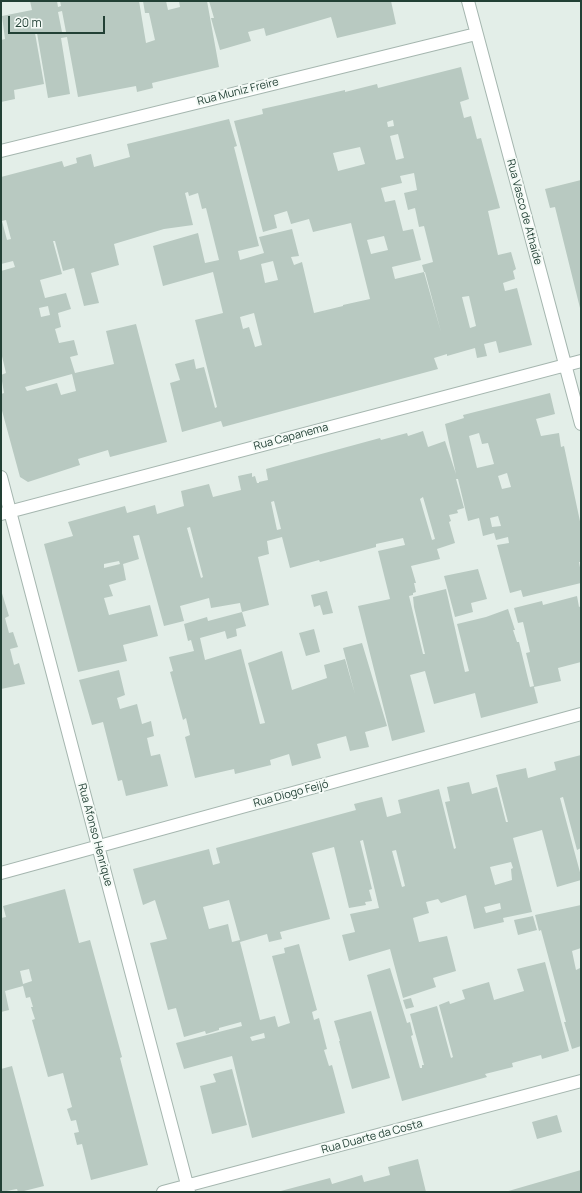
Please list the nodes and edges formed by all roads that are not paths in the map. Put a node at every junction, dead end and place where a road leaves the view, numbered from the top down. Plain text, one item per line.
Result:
1 (468, 1) edge
2 (476, 34) junction
3 (1, 151) edge
4 (581, 361) edge
5 (566, 365) junction
6 (581, 424) edge
7 (1, 477) edge
8 (5, 513) edge
9 (581, 714) edge
10 (98, 847) junction
11 (1, 873) edge
12 (581, 1081) edge
13 (188, 1189) edge
14 (163, 1192) edge

1 - 2 street, Rua Vasco de Athaíde
2 - 3 street, Rua Muniz Freire
2 - 5 street, Rua Vasco de Athaíde
4 - 5 street, Rua Capanema
5 - 6 street, Rua Vasco de Athaíde
5 - 8 street, Rua Capanema
7 - 8 street, Rua Afonso Henrique
8 - 10 street, Rua Afonso Henrique
9 - 10 street, Rua Diogo Feijó
10 - 11 street, Rua Diogo Feijó
10 - 13 street, Rua Afonso Henrique
12 - 13 street, Rua Duarte da Costa
13 - 14 street, Rua Duarte da Costa

